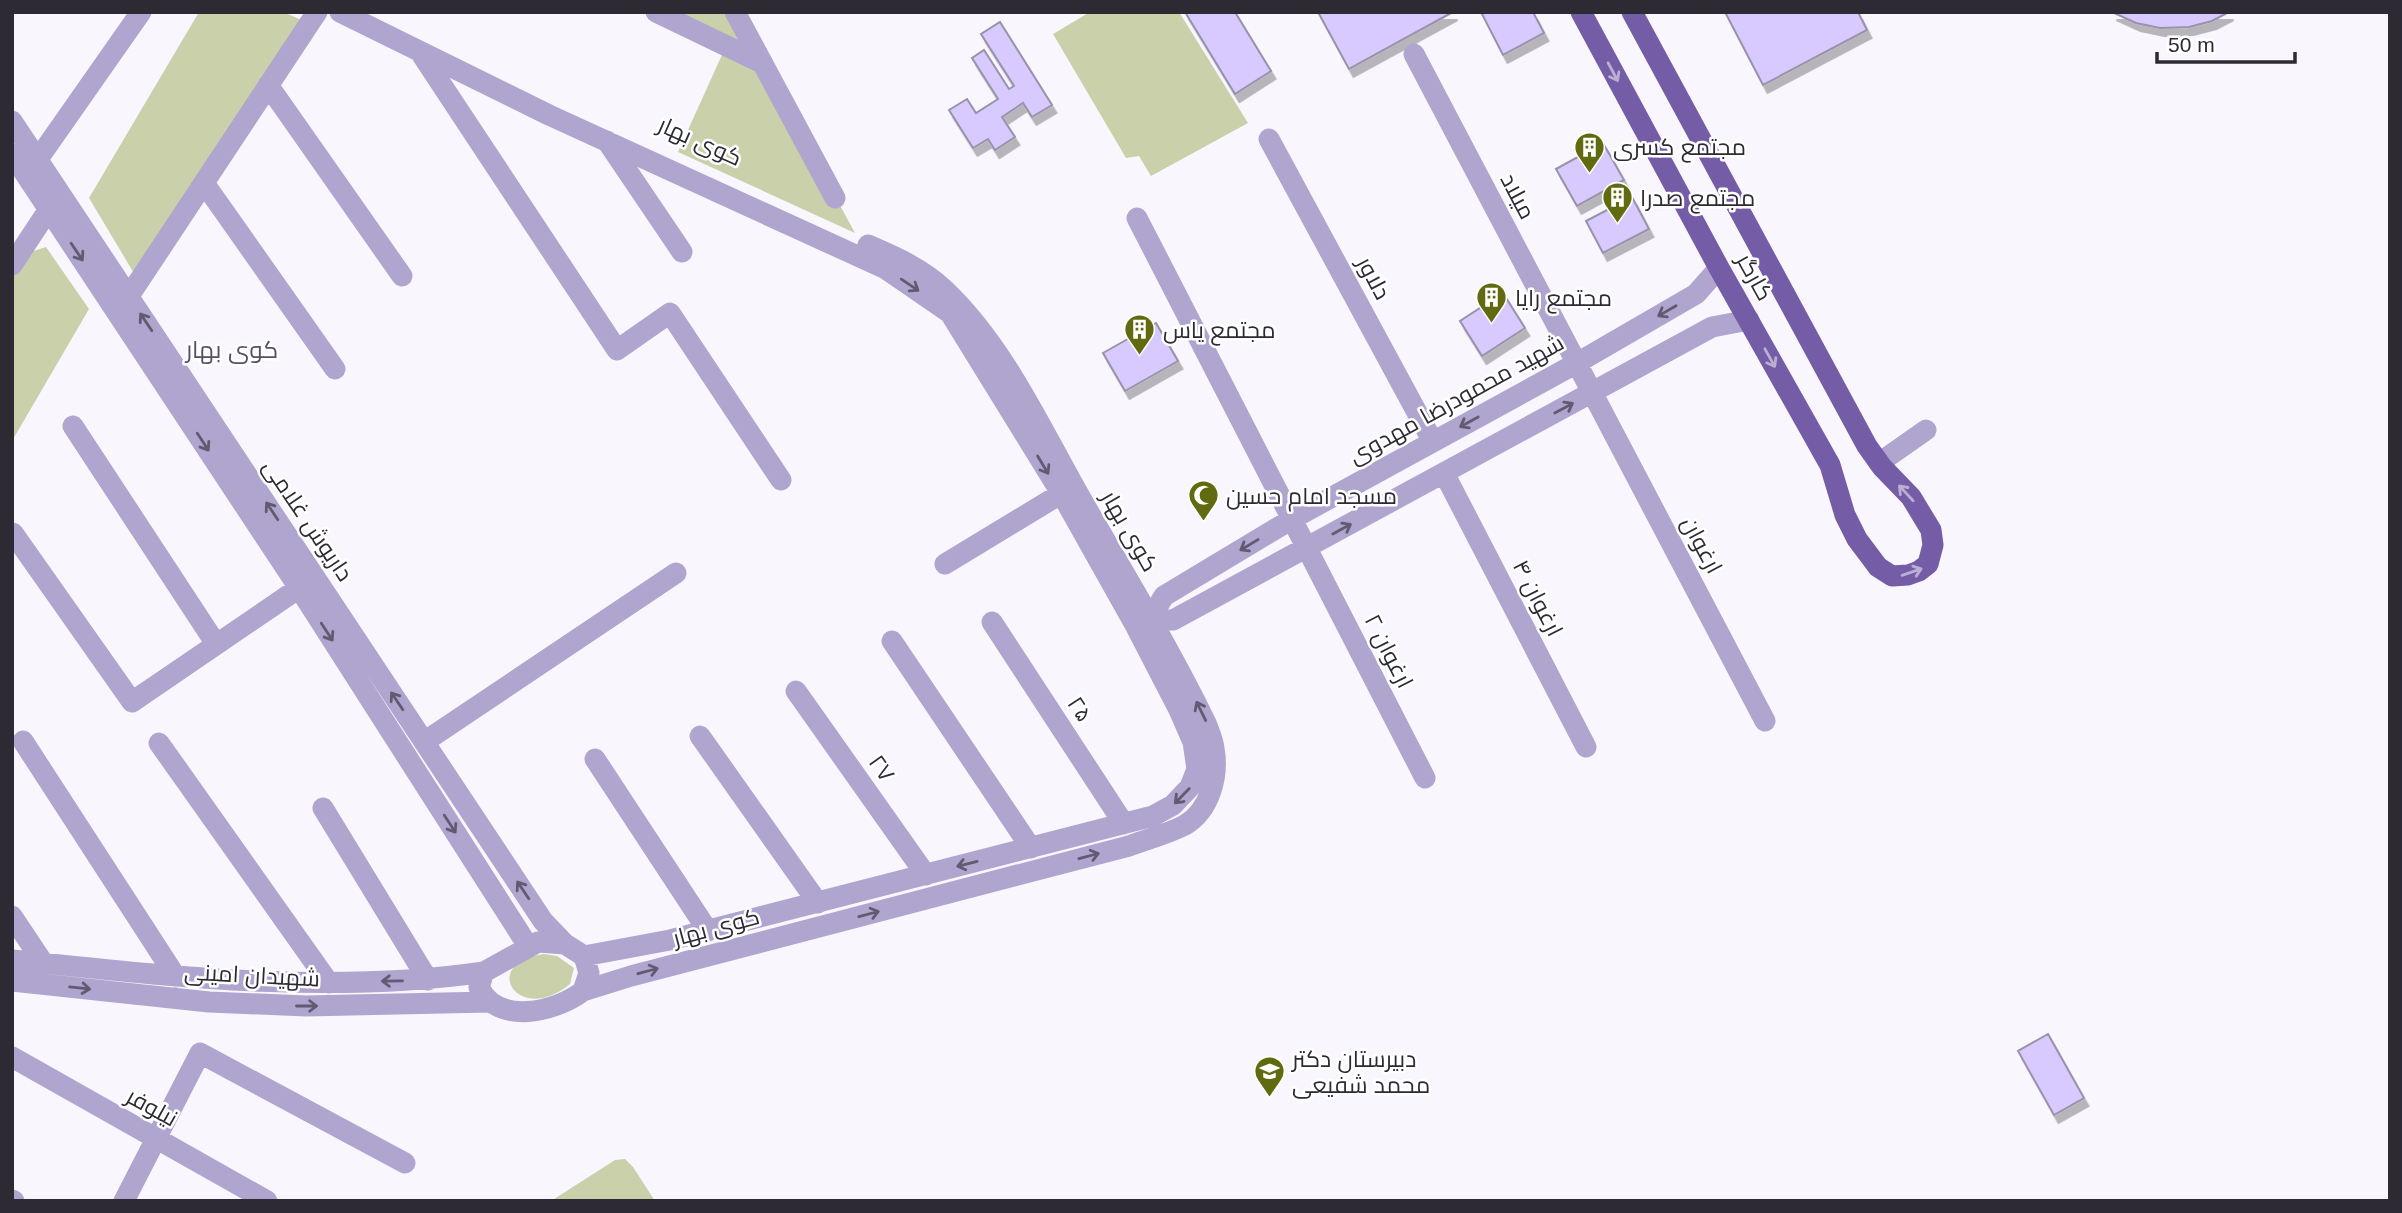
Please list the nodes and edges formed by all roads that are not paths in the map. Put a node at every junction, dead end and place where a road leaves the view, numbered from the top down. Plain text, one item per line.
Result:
1 (141, 12) edge
2 (317, 12) edge
3 (340, 12) edge
4 (368, 12) edge
5 (656, 12) edge
6 (735, 12) edge
7 (1581, 12) edge
8 (1632, 12) edge
9 (424, 47) junction
10 (1414, 54) dead end
11 (762, 63) junction
12 (268, 85) junction
13 (12, 121) edge
14 (1269, 139) dead end
15 (607, 141) junction
16 (12, 154) edge
17 (38, 159) junction
18 (204, 183) junction
19 (835, 198) dead end
20 (48, 209) junction
21 (1138, 218) dead end
22 (682, 251) dead end
23 (12, 265) edge
24 (1719, 268) junction
25 (402, 276) dead end
26 (129, 296) junction
27 (1749, 320) junction
28 (1577, 363) junction
29 (335, 369) dead end
30 (177, 386) junction
31 (1593, 393) junction
32 (74, 426) dead end
33 (1926, 430) dead end
34 (1433, 442) junction
35 (1879, 463) junction
36 (1444, 473) junction
37 (781, 480) dead end
38 (1068, 490) junction
39 (1292, 519) junction
40 (13, 533) edge
41 (1307, 548) junction
42 (945, 564) dead end
43 (676, 573) dead end
44 (299, 588) junction
45 (1142, 621) junction
46 (992, 622) dead end
47 (892, 641) dead end
48 (216, 644) junction
49 (796, 691) dead end
50 (1765, 721) dead end
51 (700, 736) dead end
52 (23, 741) dead end
53 (425, 742) junction
54 (159, 743) dead end
55 (1586, 747) dead end
56 (595, 758) dead end
57 (1425, 778) dead end
58 (323, 808) dead end
59 (1124, 824) junction
60 (1031, 848) junction
61 (926, 875) junction
62 (818, 902) junction
63 (12, 916) edge
64 (708, 931) junction
65 (565, 944) junction
66 (528, 946) junction
67 (584, 956) junction
68 (12, 960) edge
69 (44, 964) junction
70 (484, 972) junction
71 (176, 977) junction
72 (428, 980) junction
73 (12, 981) edge
74 (330, 983) junction
75 (583, 991) junction
76 (489, 1002) junction
77 (12, 1057) edge
78 (156, 1139) junction
79 (405, 1163) dead end
80 (124, 1201) edge
81 (267, 1201) edge

1 - 17 street
2 - 12 street
3 - 9 street, کوی بهار
4 - 9 street, کوی بهار
5 - 11 street
6 - 11 street
7 -> 24 main road, کارگر
8 - 35 main road, کارگر
9 - 15 street, کوی بهار
9 - 37 street
9 - 38 street, کوی بهار
10 - 28 street, میلاد
11 - 19 street
12 - 18 street
12 - 25 street
13 - 17 street, داریوش غلامی
14 - 34 street, دلاور
15 - 22 street
15 -> 38 street, کوی بهار
16 - 20 street, داریوش غلامی
17 - 26 street, داریوش غلامی
18 - 26 street
18 - 29 street
20 - 23 street
20 -> 30 street, داریوش غلامی
21 - 39 street, ارغوان ۲
24 - 27 main road, کارگر
24 -> 28 street, شهید محمودرضا مهدوی
30 -> 26 street, داریوش غلامی
27 - 31 street
27 -> 35 main road, کارگر
28 - 31 street, میلاد
28 -> 34 street, شهید محمودرضا مهدوی
30 -> 44 street, داریوش غلامی
53 -> 30 street, داریوش غلامی
36 -> 31 street
31 - 50 street, ارغوان
32 - 48 street
33 - 35 street
34 - 39 street, شهید محمودرضا مهدوی
41 -> 36 street
36 - 55 street, ارغوان ۴
38 - 42 street
38 - 45 street, کوی بهار
39 - 41 street, ارغوان ۲
39 -> 45 street, شهید محمودرضا مهدوی
40 - 48 street
41 - 45 street
41 - 57 street, ارغوان ۲
43 - 53 street
44 - 48 street
44 -> 66 street, داریوش غلامی
45 -> 59 street, کوی بهار
75 -> 45 street, کوی بهار
46 - 59 street, ۲۵
47 - 60 street
49 - 61 street, ۲۷
51 - 62 street
52 - 71 street
65 -> 53 street, داریوش غلامی
54 - 74 street
56 - 64 street
58 - 72 street
59 - 60 street, کوی بهار
60 -> 61 street, کوی بهار
61 - 62 street, کوی بهار
62 - 64 street, کوی بهار
63 - 69 street
64 - 67 street, کوی بهار
65 - 66 street
65 - 67 street
66 - 70 street
67 - 75 street
68 - 69 street, شهیدان امینی
69 - 71 street, شهیدان امینی
70 - 72 street, شهیدان امینی
70 - 76 street
71 - 74 street, شهیدان امینی
72 -> 74 street, شهیدان امینی
73 -> 76 street, شهیدان امینی
75 - 76 street, کوی بهار
77 - 78 street, نیلوفر
78 - 79 street
78 - 80 street
78 - 81 street, نیلوفر

